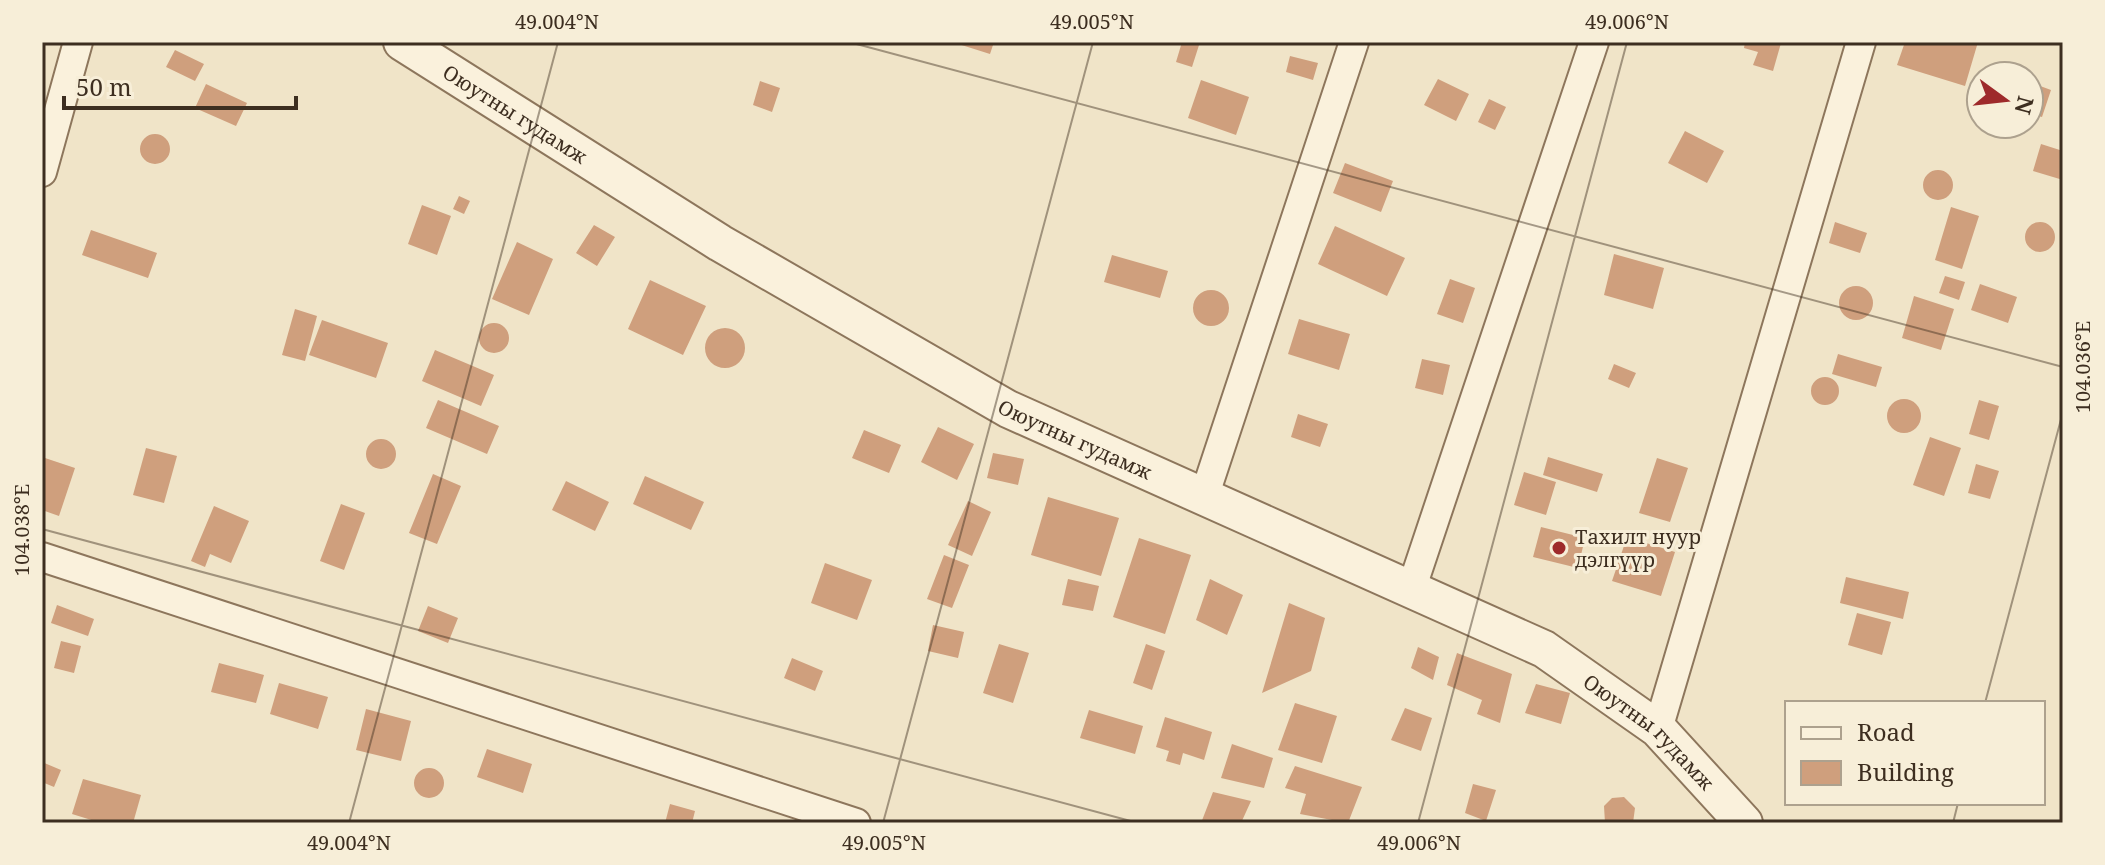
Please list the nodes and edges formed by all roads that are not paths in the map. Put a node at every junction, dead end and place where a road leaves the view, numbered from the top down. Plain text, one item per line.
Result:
1 (78, 42) edge
2 (402, 42) edge
3 (1354, 42) edge
4 (1594, 42) edge
5 (1861, 42) edge
6 (42, 172) edge
7 (1204, 497) junction
8 (42, 557) edge
9 (1412, 587) junction
10 (1658, 729) junction
11 (856, 823) edge
12 (1744, 823) edge

1 - 6 street
2 - 7 street, Оюутны гудамж
3 - 7 street
4 - 9 street
5 - 10 street
7 - 9 street, Оюутны гудамж
8 - 11 street
9 - 10 street, Оюутны гудамж
10 - 12 street, Оюутны гудамж

